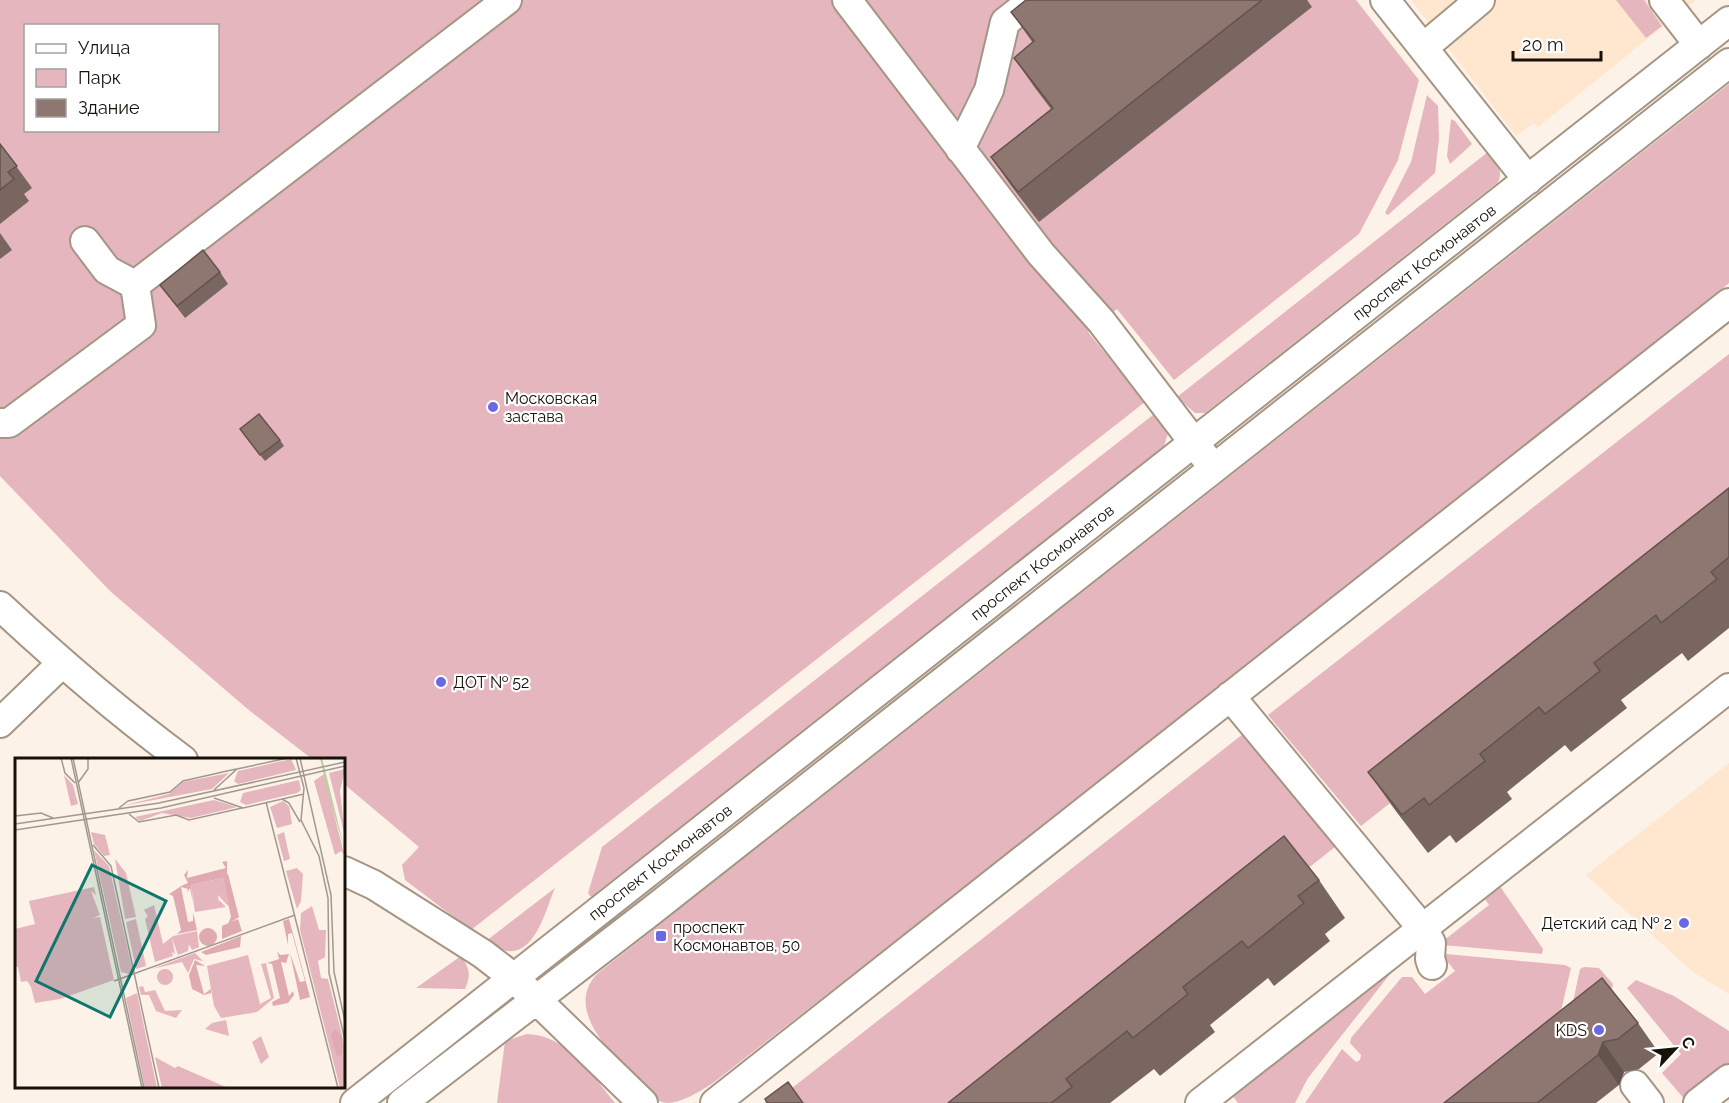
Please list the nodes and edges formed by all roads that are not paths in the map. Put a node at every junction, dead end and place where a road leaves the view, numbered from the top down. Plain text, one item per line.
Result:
1 (507, 0) edge
2 (847, 0) edge
3 (1033, 0) edge
4 (1386, 0) edge
5 (1480, 0) edge
6 (1664, 0) edge
7 (1729, 21) edge
8 (1699, 45) junction
9 (1423, 48) junction
10 (1729, 63) edge
11 (960, 149) junction
12 (1528, 180) junction
13 (85, 241) dead end
14 (135, 285) junction
15 (1729, 303) edge
16 (0, 423) edge
17 (1194, 442) junction
18 (1214, 468) junction
19 (0, 606) edge
20 (61, 664) junction
21 (1729, 688) edge
22 (1230, 696) junction
23 (0, 723) edge
24 (182, 758) edge
25 (345, 871) edge
26 (1422, 928) junction
27 (1432, 965) dead end
28 (514, 978) junction
29 (538, 999) junction
30 (1729, 1079) edge
31 (355, 1103) edge
32 (402, 1103) edge
33 (643, 1103) edge
34 (715, 1103) edge
35 (1200, 1103) edge
36 (1698, 1103) edge

1 - 14 street
2 - 11 street
3 - 11 street
4 - 9 street
5 - 9 street
6 - 8 street
7 - 8 street, проспект Космонавтов
8 - 12 street, проспект Космонавтов
9 - 12 street
10 - 18 street, проспект Космонавтов
11 - 17 street
12 - 17 street, проспект Космонавтов
13 - 14 street
14 - 16 street
15 - 22 street
17 - 18 street
17 - 28 street, проспект Космонавтов
18 - 29 street, проспект Космонавтов
19 - 20 street
20 - 23 street
20 - 24 street
21 - 26 street
22 - 26 street
22 - 34 street
25 - 28 street
26 - 27 street
26 - 35 street
28 - 29 street
28 - 31 street, проспект Космонавтов
29 - 32 street, проспект Космонавтов
29 - 33 street
30 - 36 street

